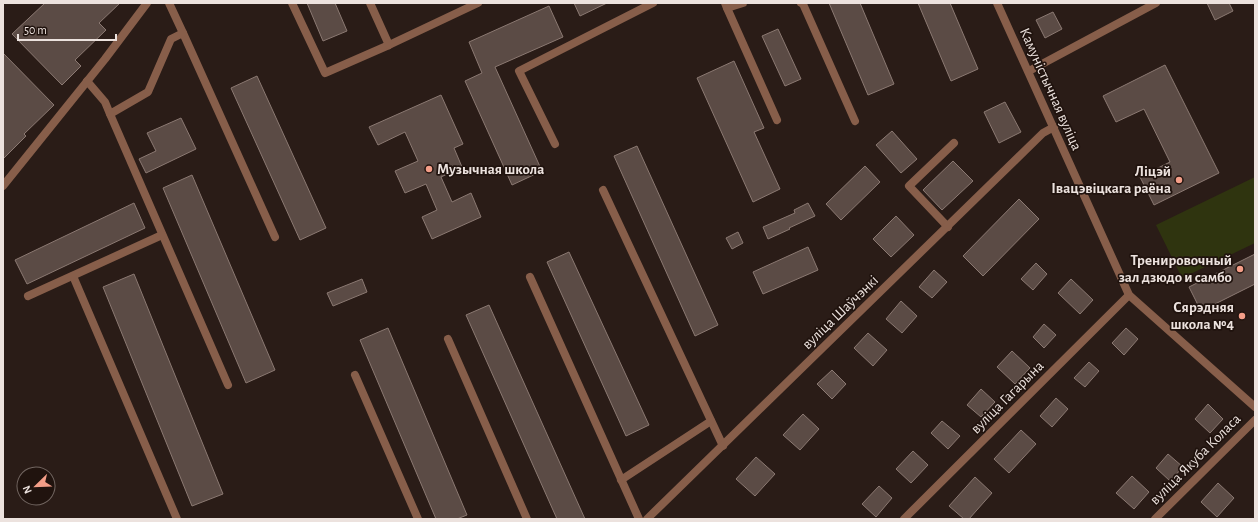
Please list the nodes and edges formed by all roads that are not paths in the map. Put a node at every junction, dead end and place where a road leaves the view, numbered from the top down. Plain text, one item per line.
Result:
1 (147, 3) edge
2 (169, 3) edge
3 (292, 3) edge
4 (370, 3) edge
5 (478, 3) edge
6 (653, 3) edge
7 (743, 3) edge
8 (801, 3) edge
9 (997, 3) edge
10 (1156, 3) edge
11 (726, 6) edge
12 (183, 33) junction
13 (389, 45) junction
14 (1028, 71) junction
15 (87, 81) junction
16 (110, 114) junction
17 (777, 120) dead end
18 (855, 121) dead end
19 (1054, 127) junction
20 (954, 143) dead end
21 (555, 144) dead end
22 (3, 186) edge
23 (603, 190) dead end
24 (948, 227) junction
25 (162, 235) junction
26 (275, 237) dead end
27 (73, 276) junction
28 (530, 277) dead end
29 (1129, 295) junction
30 (28, 296) dead end
31 (448, 339) dead end
32 (355, 376) dead end
33 (228, 385) dead end
34 (1255, 407) edge
35 (1255, 420) edge
36 (711, 421) junction
37 (723, 446) junction
38 (621, 480) junction
39 (177, 519) edge
40 (418, 519) edge
41 (528, 519) edge
42 (639, 519) edge
43 (647, 519) edge
44 (904, 519) edge
45 (1155, 519) edge

1 - 15 street
2 - 12 street
3 - 13 street
4 - 13 street
5 - 13 street
6 - 21 street
7 - 11 street
8 - 18 street
9 - 14 street, Камуністычная вуліца
10 - 14 street
11 - 17 street
12 - 16 street
12 - 26 street
14 - 19 street, Камуністычная вуліца
15 - 16 street
15 - 22 street
16 - 25 street
19 - 24 street, вуліца Шаўчэнкі
19 - 29 street, Камуністычная вуліца
20 - 24 street
23 - 36 street
24 - 37 street, вуліца Шаўчэнкі
25 - 27 street
25 - 33 street
27 - 30 street
27 - 39 street
28 - 38 street
29 - 34 street, Камуністычная вуліца
29 - 44 street, вуліца Гагарына
31 - 41 street
32 - 40 street
35 - 45 street, вуліца Якуба Коласа
36 - 37 street
36 - 38 street
37 - 43 street, вуліца Шаўчэнкі
38 - 42 street

